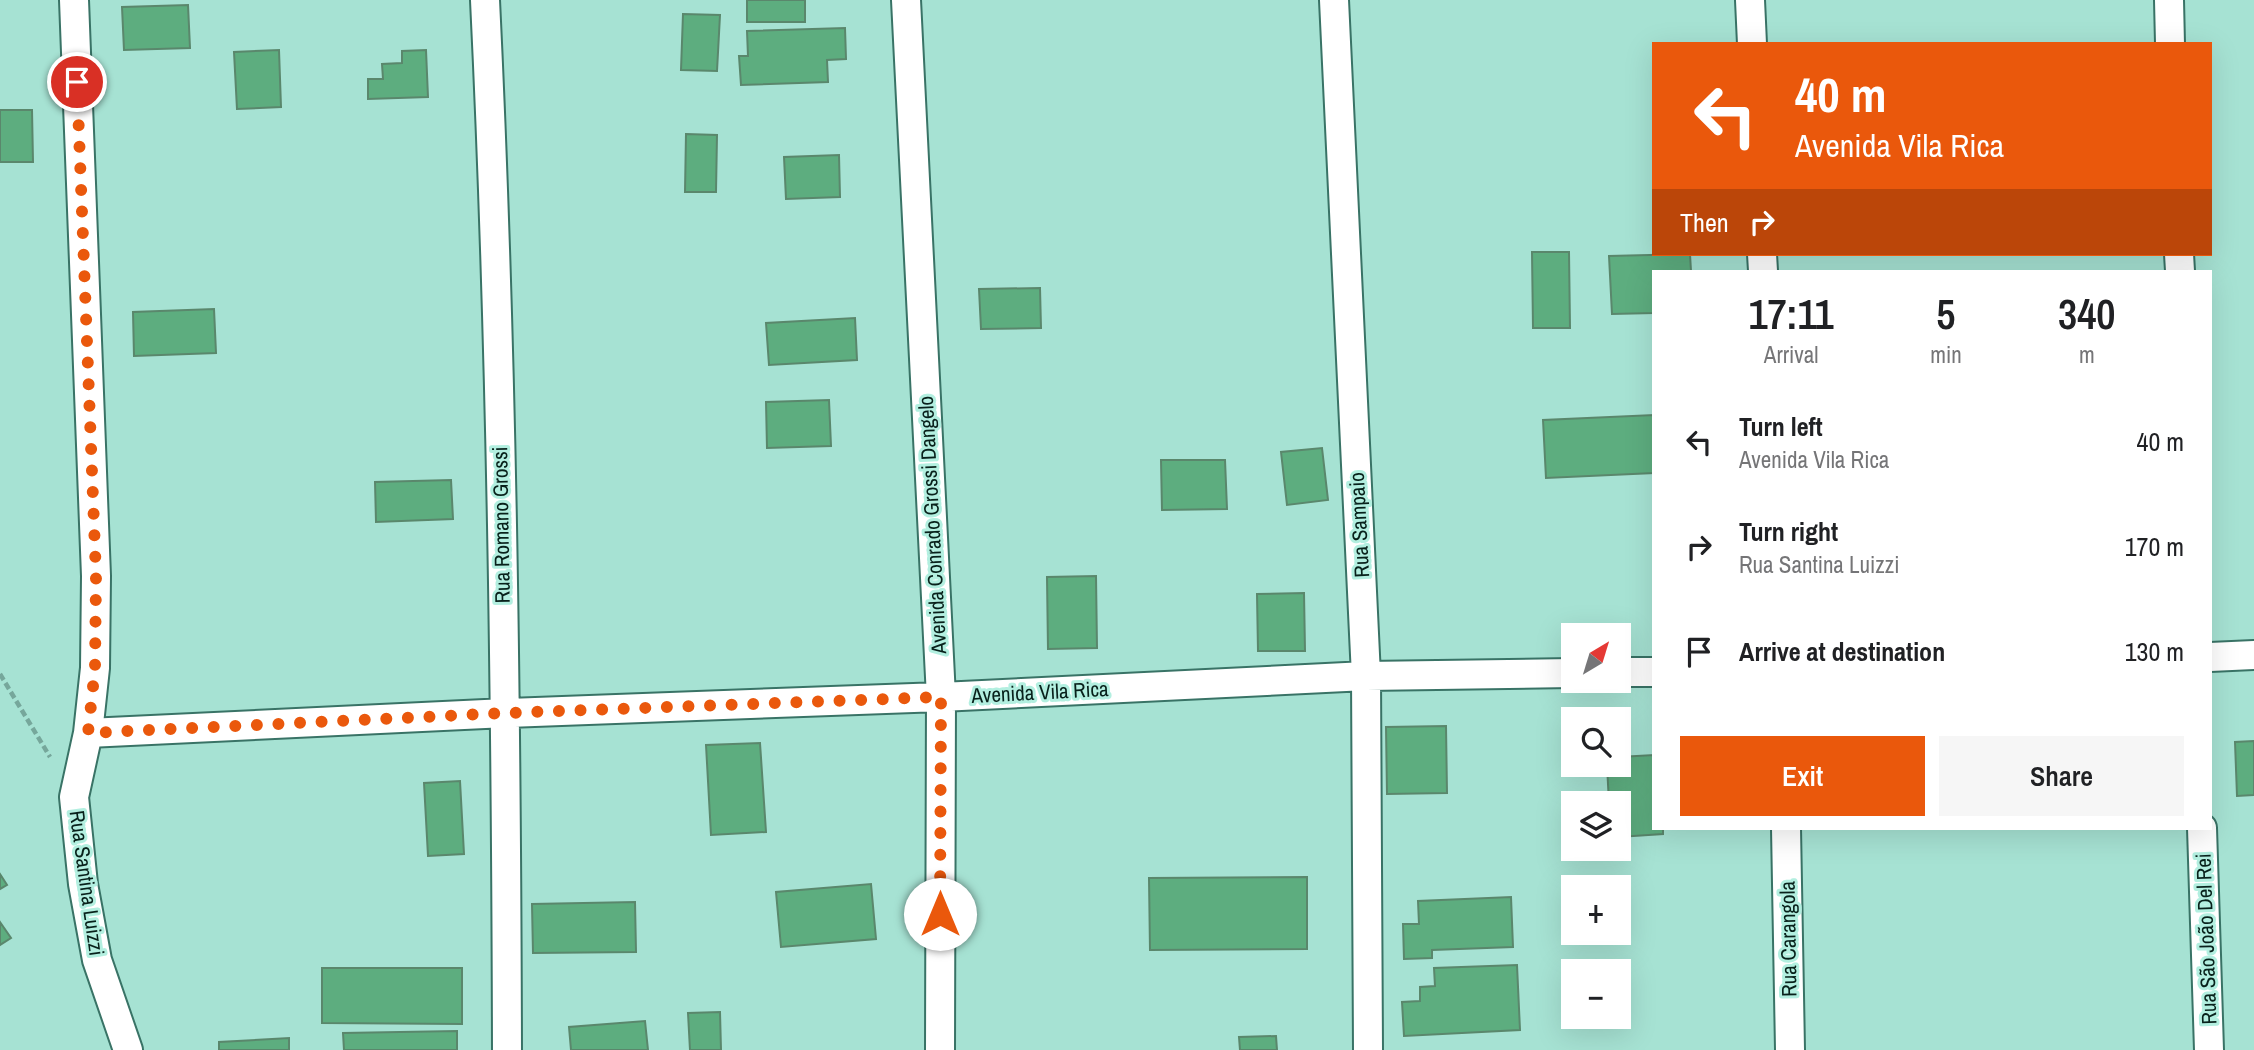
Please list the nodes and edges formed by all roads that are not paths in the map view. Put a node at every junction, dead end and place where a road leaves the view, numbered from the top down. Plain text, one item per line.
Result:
1 (74, 0) edge
2 (485, 0) edge
3 (906, 0) edge
4 (1334, 0) edge
5 (1750, 0) edge
6 (2169, 0) edge
7 (1752, 42) edge
8 (2170, 42) edge
9 (2254, 655) edge
10 (2212, 657) edge
11 (1631, 672) edge
12 (1652, 672) edge
13 (1561, 673) edge
14 (1366, 676) junction
15 (941, 697) junction
16 (506, 713) junction
17 (88, 733) junction
18 (1786, 830) edge
19 (2202, 830) edge
20 (128, 1050) edge
21 (508, 1050) edge
22 (940, 1050) edge
23 (1368, 1050) edge
24 (1790, 1050) edge
25 (2209, 1050) edge

1 - 17 street, Rua Santina Luizzi
2 - 16 street, Rua Romano Grossi
3 - 15 street, Avenida Conrado Grossi Dangelo
4 - 14 street, Rua Sampaio
5 - 7 street
6 - 8 street
9 - 10 street
11 - 12 street
13 - 14 street, Avenida Vila Rica
14 - 15 street, Avenida Vila Rica
14 - 23 street, Rua Sampaio
15 - 16 street, Avenida Vila Rica
15 - 22 street, Avenida Conrado Grossi Dangelo
16 - 17 street, Avenida Vila Rica
16 - 21 street, Rua Romano Grossi
17 - 20 street, Rua Santina Luizzi
18 - 24 street, Rua Carangola
19 - 25 street, Rua São João Del Rei

